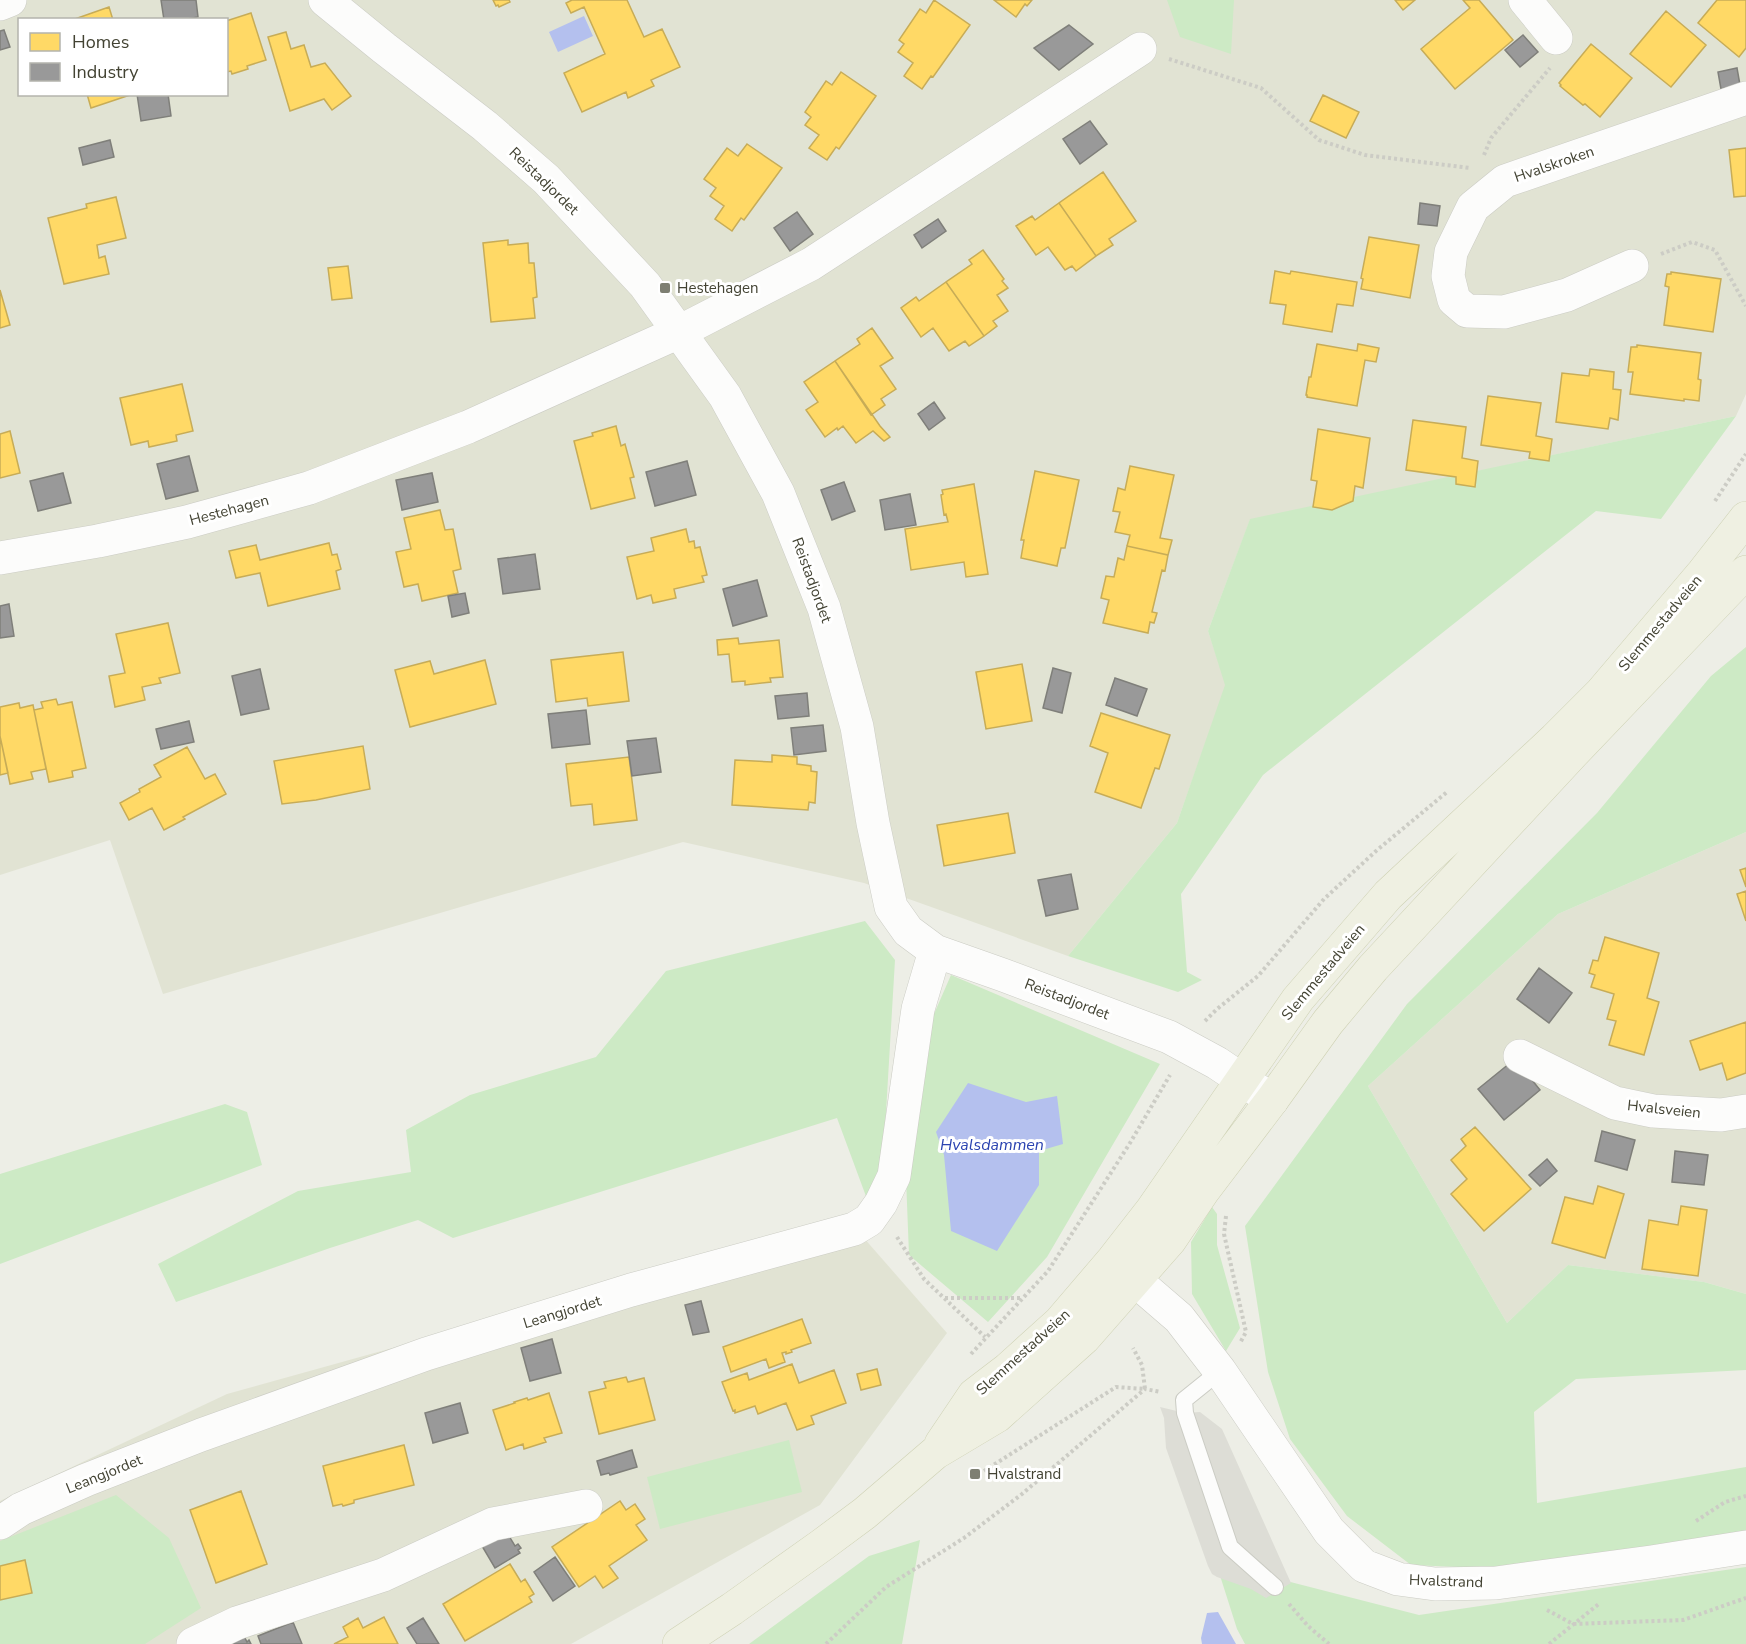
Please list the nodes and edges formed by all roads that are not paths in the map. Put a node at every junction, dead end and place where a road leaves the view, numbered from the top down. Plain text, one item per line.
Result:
1 (10, 0) edge
2 (1525, 0) edge
3 (334, 3) edge
4 (0, 4) edge
5 (1556, 38) road end
6 (1140, 50) road end
7 (1746, 98) edge
8 (1632, 266) road end
9 (679, 332) junction
10 (1746, 518) edge
11 (0, 558) edge
12 (1746, 572) edge
13 (935, 951) junction
14 (1520, 1056) dead end
15 (1242, 1079) junction
16 (1272, 1100) junction
17 (1746, 1111) edge
18 (1124, 1271) junction
19 (1220, 1371) junction
20 (586, 1506) dead end
21 (0, 1523) edge
22 (1746, 1547) edge
23 (1275, 1587) road end
24 (193, 1644) edge
25 (679, 1644) edge

1 - 4 street
2 - 5 street
3 - 9 street, Reistadjordet
6 - 9 street, Hestehagen
7 - 8 street, Hvalskroken
9 - 11 street, Hestehagen
9 - 13 street, Reistadjordet
10 - 15 main road, Slemmestadveien
12 - 16 main road, Slemmestadveien
13 - 15 street, Reistadjordet
13 - 21 street, Leangjordet
14 - 17 street, Hvalsveien
15 - 16 street, Reistadjordet
15 - 18 main road, Slemmestadveien
16 - 18 main road, Slemmestadveien
18 - 19 street, Hvalstrand
18 - 25 main road, Slemmestadveien
19 - 22 street, Hvalstrand
19 - 23 lane
20 - 24 street

